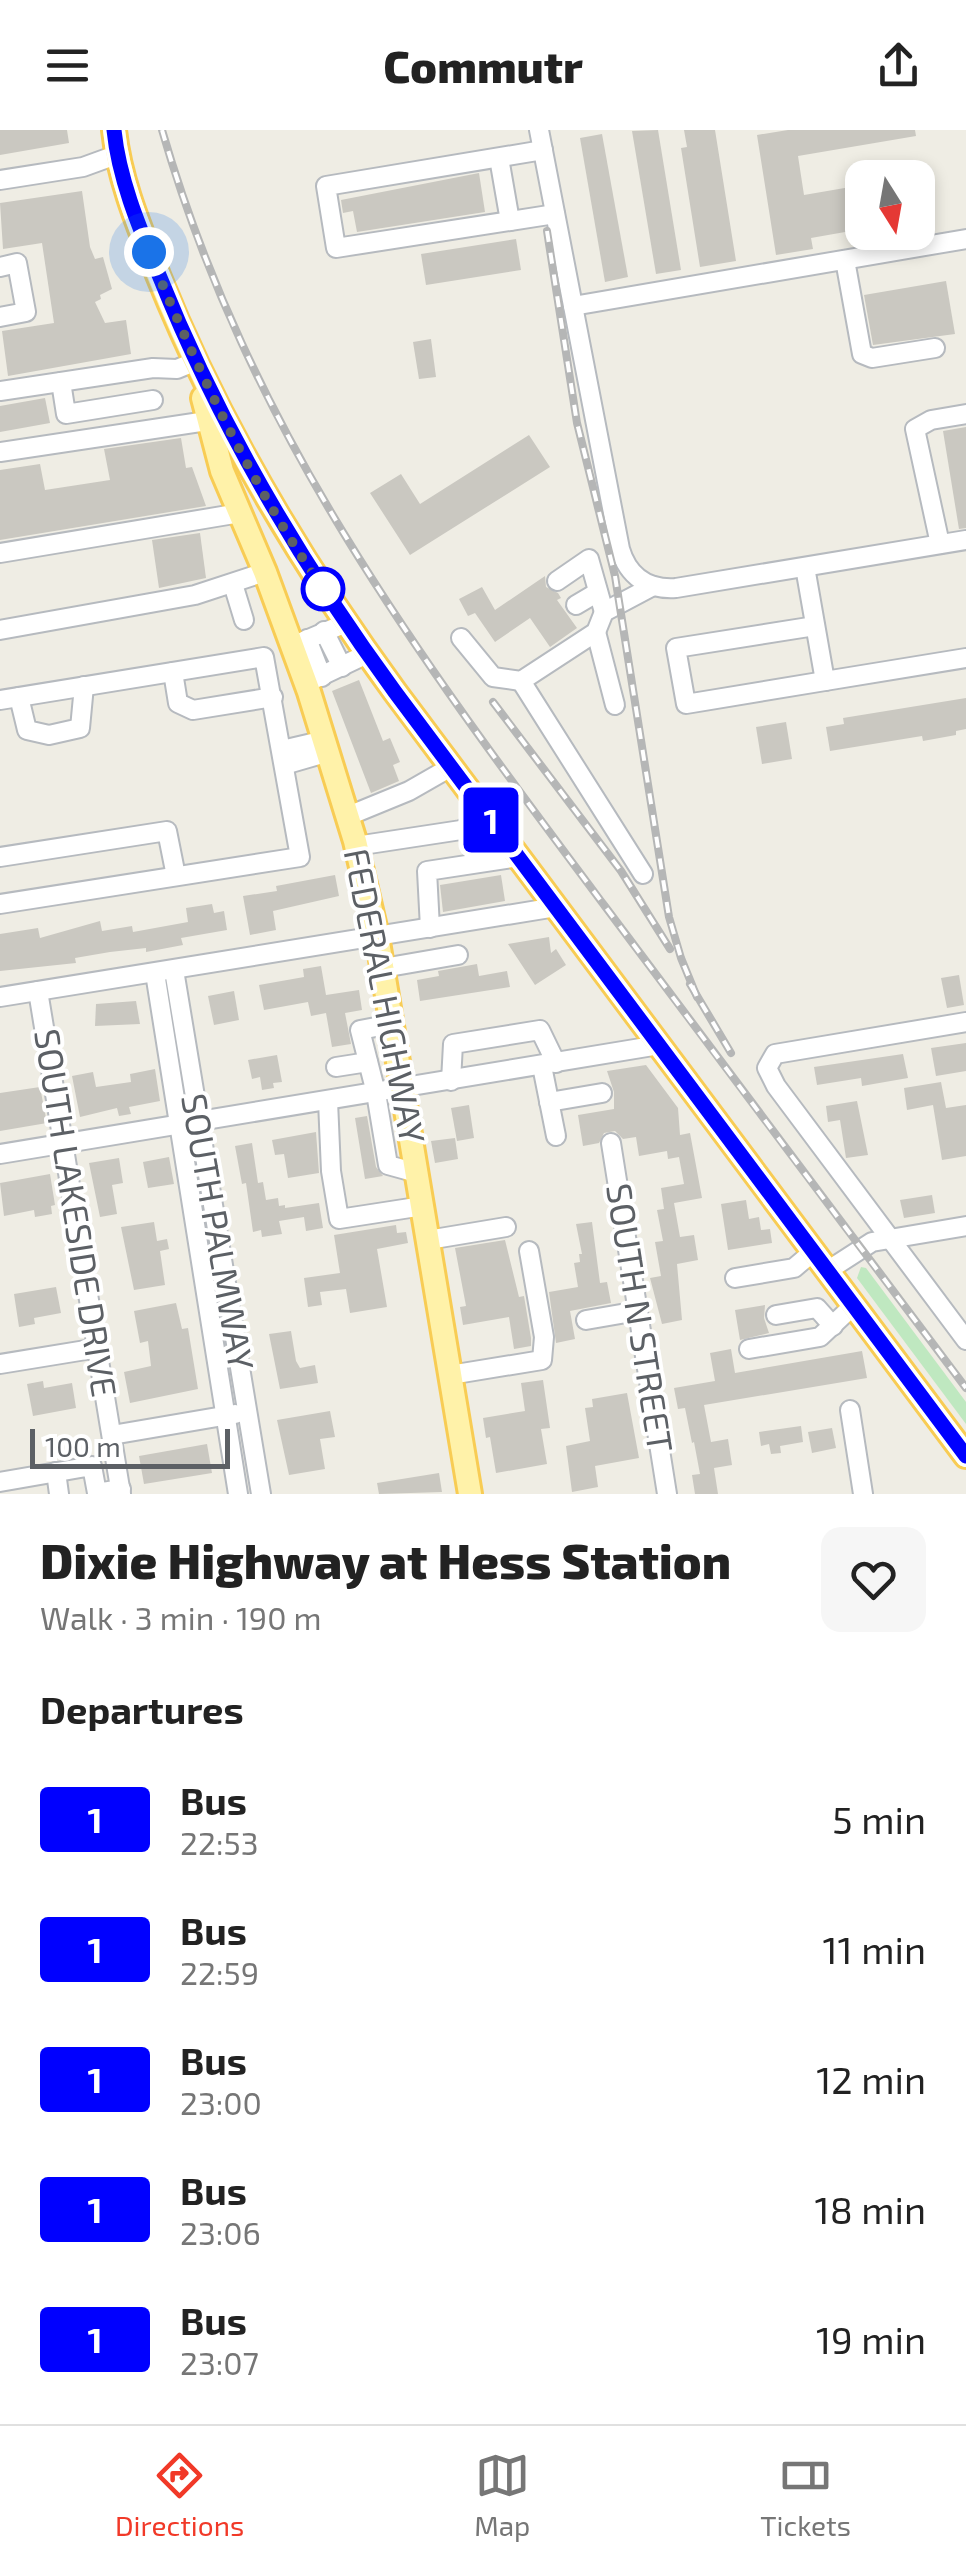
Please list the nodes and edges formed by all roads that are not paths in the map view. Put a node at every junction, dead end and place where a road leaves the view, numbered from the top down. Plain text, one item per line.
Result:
1 (97, 130) edge
2 (114, 130) edge
3 (539, 130) edge
4 (543, 150) junction
5 (116, 156) junction
6 (499, 158) junction
7 (0, 180) edge
8 (555, 214) junction
9 (510, 221) junction
10 (966, 239) edge
11 (845, 260) junction
12 (0, 266) edge
13 (573, 306) junction
14 (0, 316) edge
15 (934, 348) dead end
16 (196, 366) junction
17 (61, 382) junction
18 (0, 391) edge
19 (153, 400) dead end
20 (966, 414) edge
21 (208, 421) junction
22 (0, 452) edge
23 (245, 460) junction
24 (240, 513) junction
25 (966, 540) edge
26 (940, 544) junction
27 (0, 553) edge
28 (806, 567) junction
29 (265, 572) junction
30 (556, 582) dead end
31 (233, 584) junction
32 (652, 586) junction
33 (598, 592) junction
34 (576, 605) dead end
35 (604, 612) junction
36 (244, 620) dead end
37 (816, 626) junction
38 (0, 630) edge
39 (596, 632) junction
40 (317, 635) junction
41 (461, 638) dead end
42 (368, 654) junction
43 (966, 658) edge
44 (342, 667) junction
45 (174, 672) junction
46 (314, 680) junction
47 (521, 681) junction
48 (824, 681) junction
49 (84, 686) junction
50 (20, 696) junction
51 (273, 697) junction
52 (0, 700) edge
53 (616, 705) dead end
54 (327, 746) junction
55 (283, 757) junction
56 (451, 767) junction
57 (348, 816) junction
58 (488, 816) junction
59 (356, 846) junction
60 (0, 857) edge
61 (519, 857) junction
62 (643, 874) dead end
63 (176, 876) junction
64 (0, 904) edge
65 (556, 907) junction
66 (430, 928) junction
67 (377, 936) junction
68 (458, 954) dead end
69 (383, 968) junction
70 (164, 972) junction
71 (38, 991) junction
72 (0, 997) edge
73 (966, 1022) edge
74 (392, 1024) junction
75 (658, 1045) junction
76 (368, 1062) junction
77 (549, 1065) junction
78 (336, 1068) dead end
79 (452, 1081) junction
80 (404, 1088) junction
81 (376, 1093) junction
82 (602, 1093) dead end
83 (328, 1101) junction
84 (549, 1102) junction
85 (189, 1124) junction
86 (556, 1136) dead end
87 (611, 1143) dead end
88 (64, 1144) junction
89 (0, 1154) edge
90 (417, 1173) junction
91 (423, 1206) junction
92 (966, 1226) edge
93 (506, 1227) dead end
94 (890, 1238) junction
95 (428, 1240) junction
96 (529, 1252) dead end
97 (820, 1262) junction
98 (736, 1278) dead end
99 (854, 1306) junction
100 (638, 1311) junction
101 (776, 1315) dead end
102 (586, 1320) dead end
103 (833, 1326) junction
104 (966, 1340) edge
105 (98, 1348) junction
106 (749, 1349) dead end
107 (0, 1364) edge
108 (450, 1375) junction
109 (850, 1410) dead end
110 (248, 1412) junction
111 (224, 1416) junction
112 (112, 1435) junction
113 (966, 1456) edge
114 (56, 1472) junction
115 (0, 1482) edge
116 (121, 1492) edge
117 (60, 1494) edge
118 (97, 1494) edge
119 (238, 1494) edge
120 (261, 1494) edge
121 (470, 1494) edge
122 (668, 1494) edge
123 (863, 1494) edge

1 - 5 main road
2 - 5 main road
3 - 4 street
4 - 6 street
4 - 8 street
5 - 7 street
5 - 16 main road
6 - 9 street
6 - 9 street
8 - 9 street
8 - 13 street
10 - 11 street
11 - 13 street
11 - 15 street
12 - 14 street
13 - 32 street
16 - 17 street
16 - 21 main road, FEDERAL HIGHWAY
16 - 23 main road
17 - 18 street
17 - 19 street
20 - 26 street
21 - 22 street
21 - 24 main road, FEDERAL HIGHWAY
23 - 24 main road, FEDERAL HIGHWAY
23 - 40 main road
24 - 27 street
24 - 29 main road, FEDERAL HIGHWAY
25 - 26 street
26 - 28 street
28 - 32 street
28 - 37 street
29 - 31 street
29 - 40 main road, FEDERAL HIGHWAY
30 - 33 street
31 - 36 street
31 - 38 street
32 - 35 street
33 - 34 street
33 - 35 street
35 - 39 street
37 - 48 street
37 - 48 street
39 - 47 street
39 - 53 street
40 - 42 main road
40 - 44 street
40 - 46 main road, FEDERAL HIGHWAY
41 - 47 street
42 - 44 street
42 - 56 main road
43 - 48 street
44 - 46 street
45 - 49 street
45 - 51 street
45 - 51 street
46 - 54 main road, FEDERAL HIGHWAY
47 - 62 street
49 - 50 street
49 - 50 street
50 - 52 street
51 - 55 street
54 - 55 street
54 - 57 main road, FEDERAL HIGHWAY
55 - 63 street
56 - 57 street
56 - 58 main road
57 - 59 main road, FEDERAL HIGHWAY
58 - 59 street
58 - 61 main road
59 - 67 main road, FEDERAL HIGHWAY
60 - 63 street
61 - 65 main road
61 - 66 street
63 - 64 street
65 - 66 street
65 - 75 main road
66 - 67 street
67 - 69 main road, FEDERAL HIGHWAY
67 - 70 street
68 - 69 street
69 - 74 main road, FEDERAL HIGHWAY
70 - 71 street
70 - 85 street, SOUTH PALMWAY
71 - 72 street
71 - 88 street, SOUTH LAKESIDE DRIVE
73 - 94 street
74 - 76 street
74 - 80 main road, FEDERAL HIGHWAY
75 - 77 street
75 - 97 main road
76 - 78 street
76 - 81 street
77 - 79 street
77 - 79 street
77 - 84 street
79 - 80 street
80 - 81 street
80 - 90 main road, FEDERAL HIGHWAY
81 - 83 street
81 - 90 street
82 - 84 street
83 - 85 street
83 - 91 street
84 - 86 street
85 - 88 street
85 - 110 street, SOUTH PALMWAY
85 - 111 street, SOUTH PALMWAY
87 - 100 street, SOUTH N STREET
88 - 89 street
88 - 105 street, SOUTH LAKESIDE DRIVE
90 - 91 main road, FEDERAL HIGHWAY
91 - 95 main road, FEDERAL HIGHWAY
92 - 94 street
93 - 95 street
94 - 97 street
94 - 104 street
95 - 108 main road, FEDERAL HIGHWAY
96 - 108 street
97 - 98 street
97 - 99 main road
99 - 103 street
99 - 113 main road
100 - 102 street
100 - 122 street, SOUTH N STREET
101 - 103 street
103 - 106 street
105 - 107 street
105 - 112 street, SOUTH LAKESIDE DRIVE
108 - 121 main road, FEDERAL HIGHWAY
109 - 123 street
110 - 111 street
110 - 120 street, SOUTH PALMWAY
111 - 112 street
111 - 119 street, SOUTH PALMWAY
112 - 116 street, SOUTH LAKESIDE DRIVE
114 - 115 street
114 - 117 street
114 - 118 street
116 - 118 street

